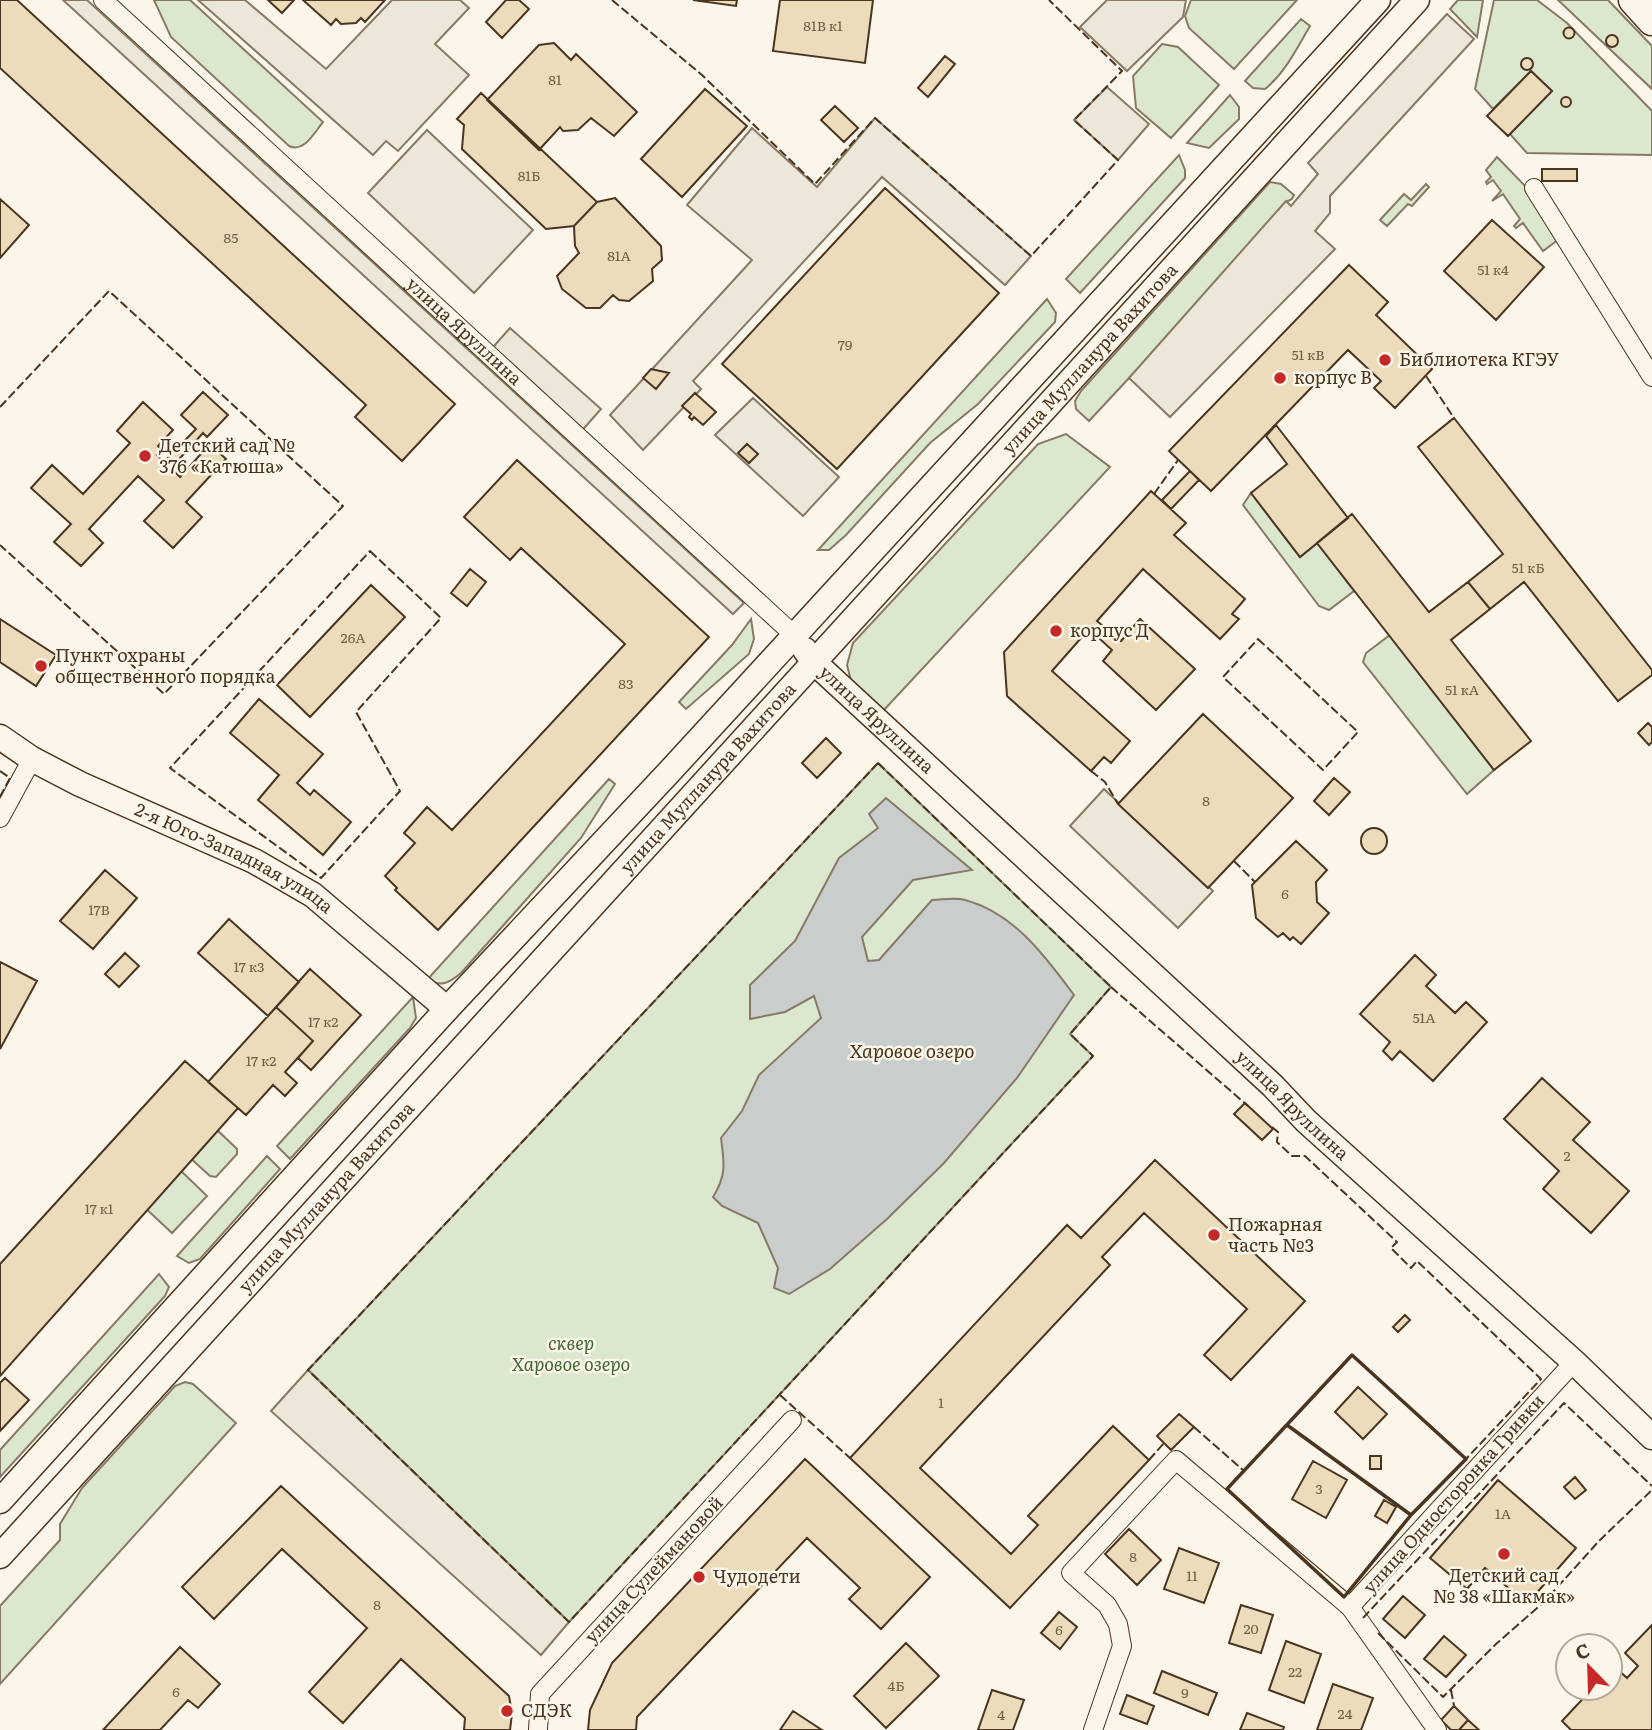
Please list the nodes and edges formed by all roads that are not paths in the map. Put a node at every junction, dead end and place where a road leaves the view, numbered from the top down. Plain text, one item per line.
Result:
1 (103, 0) edge
2 (1378, 0) edge
3 (1417, 0) edge
4 (1633, 0) edge
5 (1652, 21) edge
6 (1534, 188) dead end
7 (1652, 377) edge
8 (794, 635) junction
9 (815, 663) junction
10 (0, 737) edge
11 (32, 759) junction
12 (0, 818) edge
13 (447, 1009) junction
14 (1574, 1362) junction
15 (792, 1420) dead end
16 (1652, 1437) edge
17 (0, 1501) edge
18 (0, 1556) edge
19 (1350, 1607) junction
20 (538, 1730) edge
21 (1093, 1730) edge
22 (1437, 1730) edge

1 - 8 street, улица Яруллина
2 - 8 main road, улица Мулланура Вахитова
3 - 9 main road, улица Мулланура Вахитова
4 - 5 main road
6 - 7 street
8 - 9 main road, улица Яруллина
8 - 13 main road, улица Мулланура Вахитова
9 - 14 main road, улица Яруллина
9 - 18 main road, улица Мулланура Вахитова
10 - 11 main road, 2-я Юго-Западная улица
11 - 12 street
11 - 13 main road, 2-я Юго-Западная улица
13 - 17 main road, улица Мулланура Вахитова
14 - 16 main road, улица Яруллина
14 - 19 street, улица Односторонка Гривки
15 - 20 street, улица Сулеймановой
19 - 21 street
19 - 22 street, улица Односторонка Гривки

